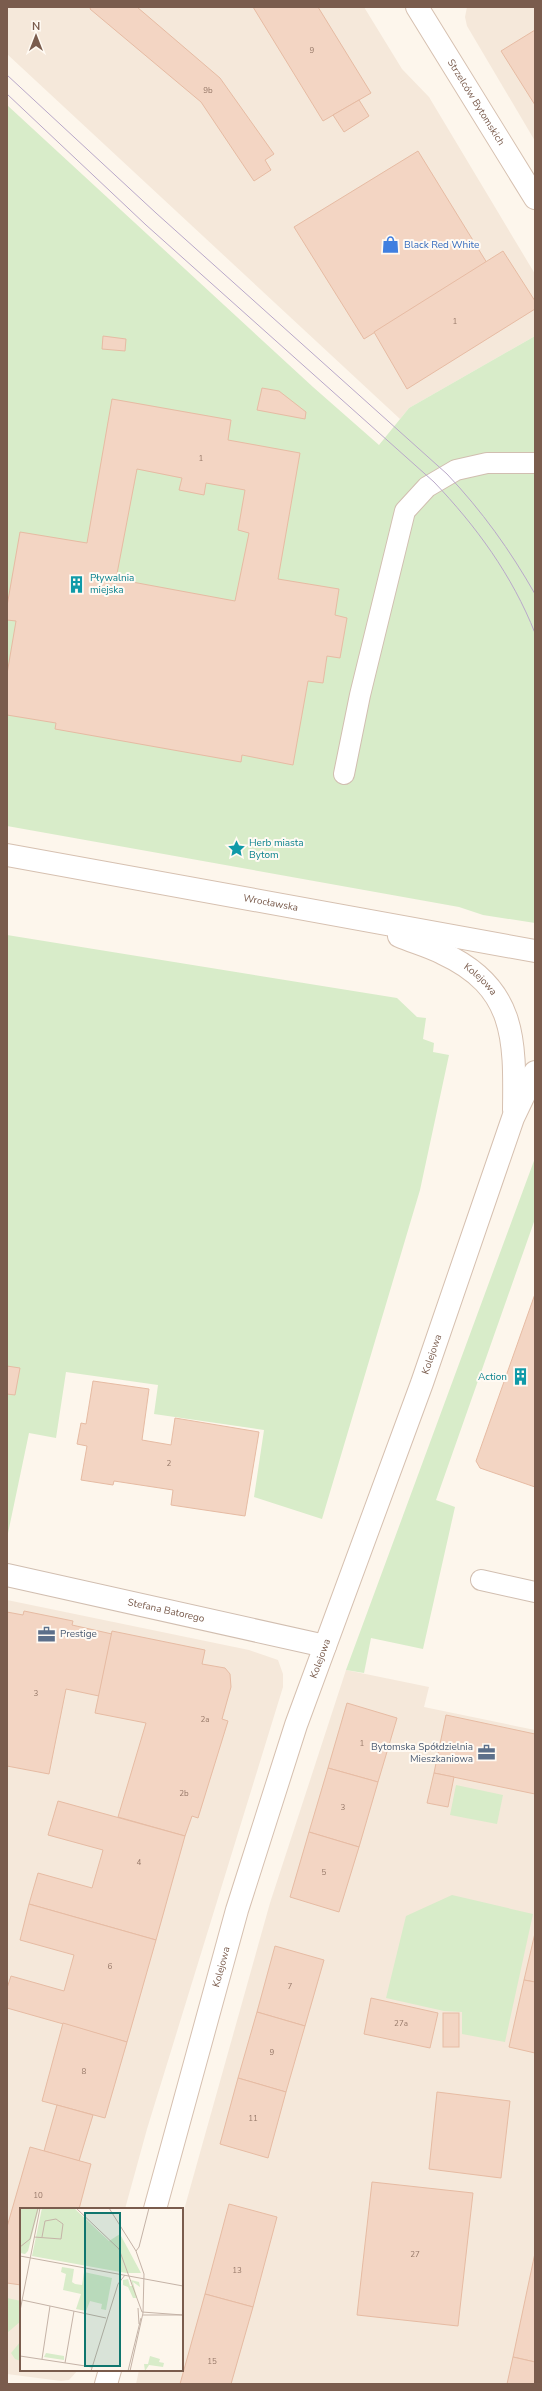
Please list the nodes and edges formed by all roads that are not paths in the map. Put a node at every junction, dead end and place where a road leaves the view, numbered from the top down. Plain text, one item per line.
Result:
1 (418, 7) edge
2 (535, 198) edge
3 (535, 463) edge
4 (344, 774) dead end
5 (7, 855) edge
6 (347, 917) junction
7 (535, 951) edge
8 (535, 1072) edge
9 (513, 1118) junction
10 (7, 1575) edge
11 (481, 1580) dead end
12 (535, 1592) edge
13 (325, 1646) junction
14 (155, 2208) edge
15 (110, 2371) edge
16 (106, 2384) edge

1 - 2 main road, Strzelców Bytomskich
3 - 4 lane
5 - 6 main road, Wrocławska
6 - 7 main road, Wrocławska
6 - 9 main road, Kolejowa
8 - 9 main road, Kolejowa
9 - 13 main road, Kolejowa
10 - 13 main road, Stefana Batorego
11 - 12 lane
13 - 14 main road, Kolejowa
15 - 16 main road

